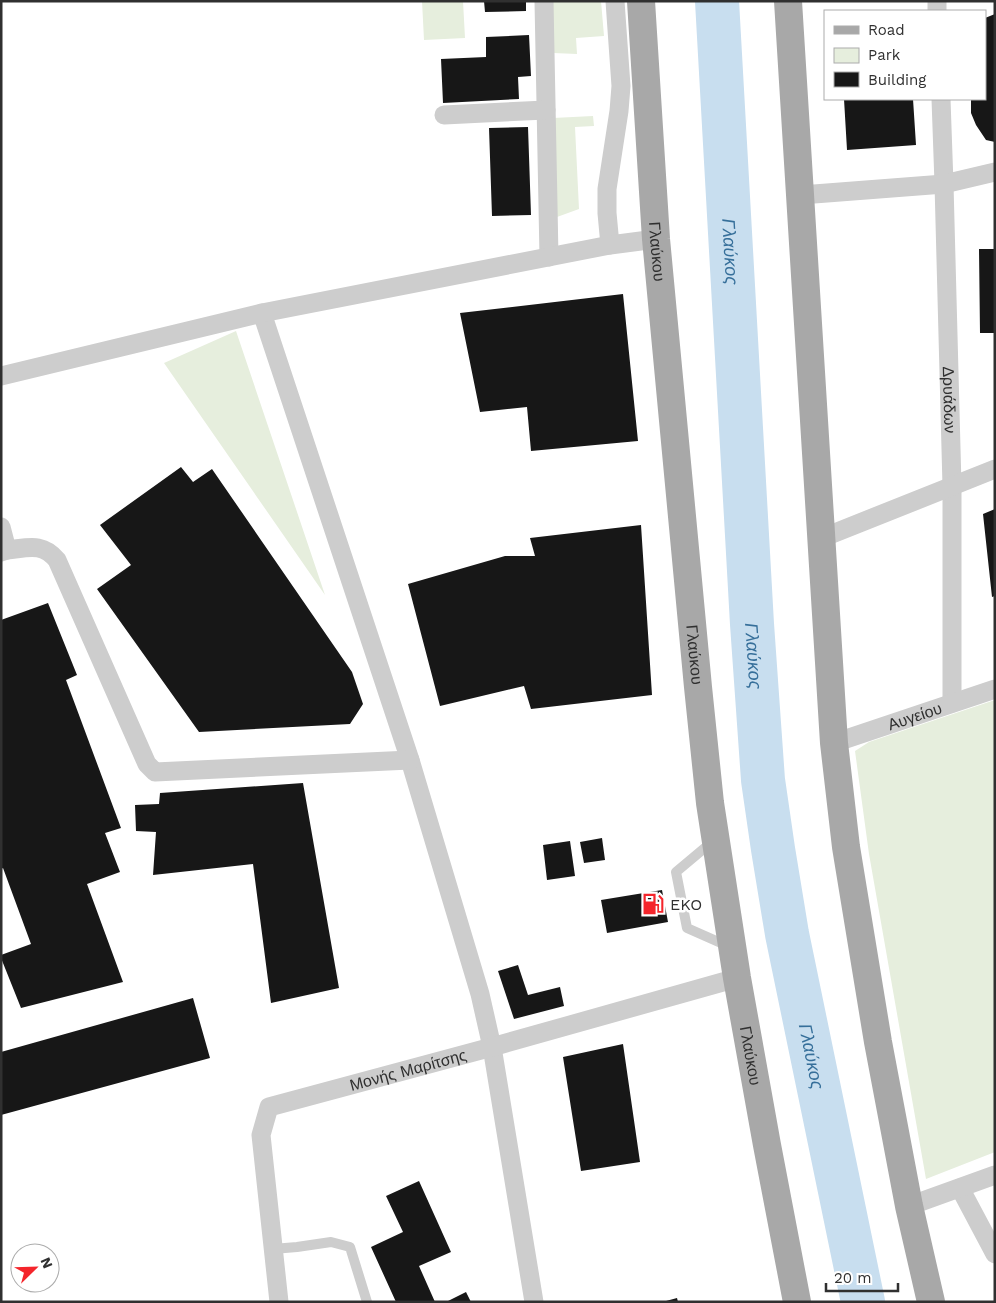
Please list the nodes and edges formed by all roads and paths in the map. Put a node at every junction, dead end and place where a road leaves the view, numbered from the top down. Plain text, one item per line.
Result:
1 (544, 1) edge
2 (615, 1) edge
3 (641, 1) edge
4 (788, 1) edge
5 (941, 100) edge
6 (546, 110) junction
7 (444, 116) dead end
8 (995, 172) edge
9 (944, 184) junction
10 (801, 195) junction
11 (656, 239) junction
12 (610, 245) junction
13 (549, 257) junction
14 (262, 313) junction
15 (1, 376) edge
16 (995, 469) edge
17 (952, 486) junction
18 (1, 527) edge
19 (822, 538) junction
20 (4, 551) edge
21 (995, 689) edge
22 (952, 703) junction
23 (834, 743) junction
24 (410, 760) junction
25 (716, 838) junction
26 (732, 948) junction
27 (737, 978) junction
28 (492, 1047) junction
29 (995, 1175) edge
30 (960, 1188) junction
31 (909, 1206) junction
32 (273, 1249) junction
33 (995, 1254) edge
34 (279, 1302) edge
35 (367, 1302) edge
36 (534, 1302) edge
37 (797, 1302) edge
38 (931, 1302) edge

1 - 6 street
2 - 12 street
3 - 11 main road, Γλαύκου
4 - 10 main road
5 - 9 street, Δρυάδων
6 - 7 street
6 - 13 street
8 - 9 street
9 - 10 street
9 - 17 street, Δρυάδων
10 - 19 main road
11 - 12 street
11 - 25 main road, Γλαύκου
12 - 13 street
13 - 14 street
14 - 15 street
14 - 24 street
16 - 17 street
17 - 19 street
17 - 22 street, Δρυάδων
18 - 20 street
19 - 23 main road
20 - 24 street
21 - 22 street, Αυγείου
22 - 23 street, Αυγείου
23 - 31 main road
24 - 28 street
25 - 26 main road, Γλαύκου
25 - 26 lane
26 - 27 main road, Γλαύκου
27 - 28 street, Μονής Μαρίτσης
27 - 37 main road, Γλαύκου
28 - 32 street, Μονής Μαρίτσης
28 - 36 street
29 - 30 street
30 - 31 street
30 - 33 street
31 - 38 main road
32 - 34 street, Μονής Μαρίτσης
32 - 35 lane

